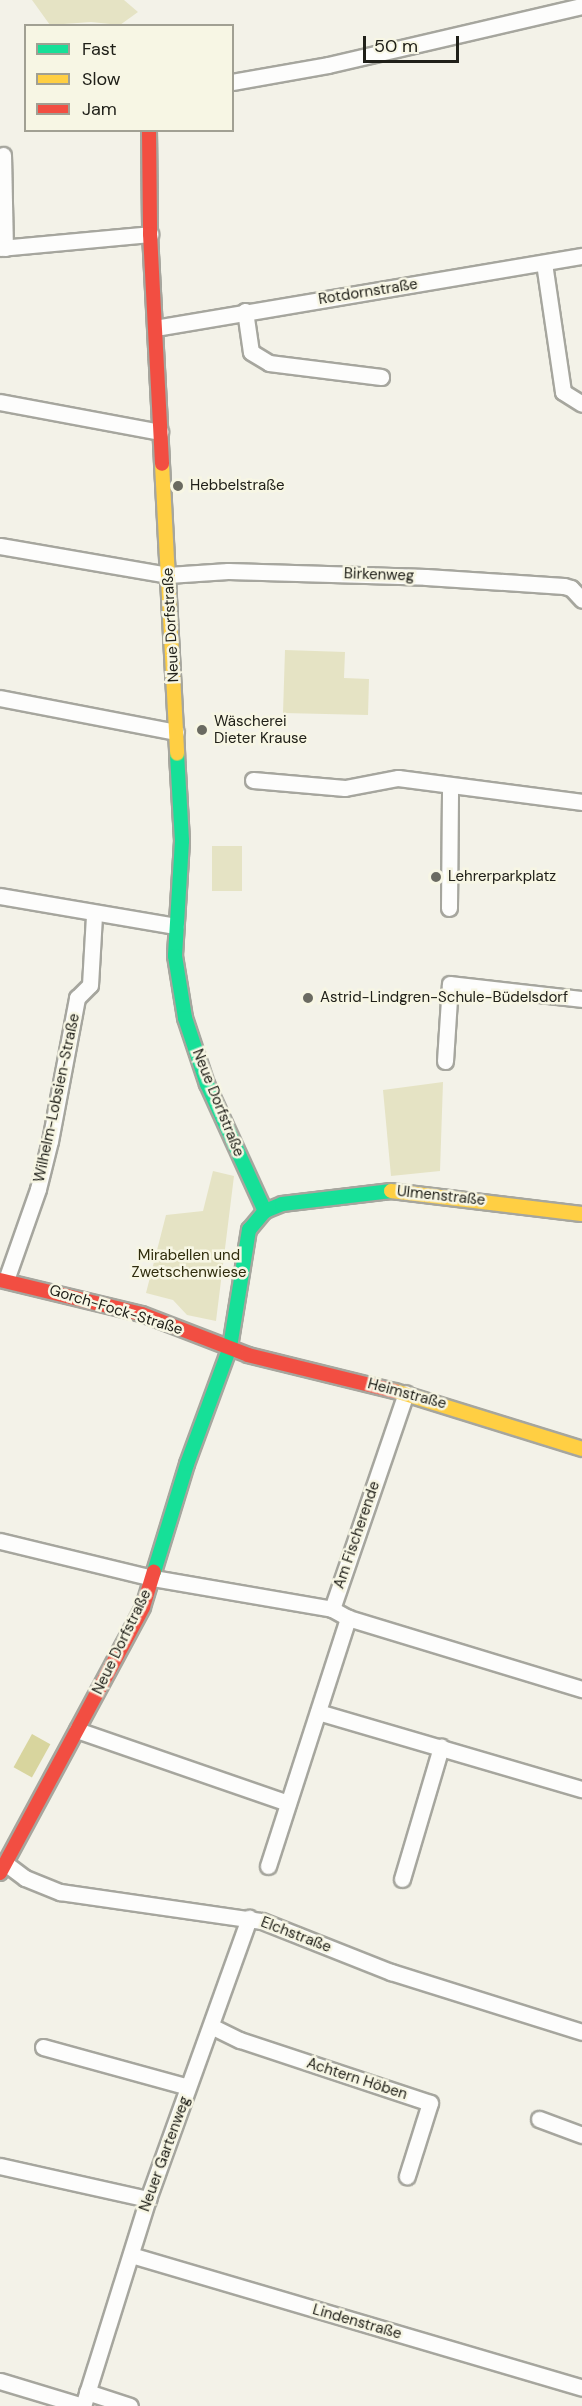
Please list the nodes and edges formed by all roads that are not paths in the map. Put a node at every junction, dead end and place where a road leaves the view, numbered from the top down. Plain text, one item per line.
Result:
1 (582, 6) edge
2 (234, 82) edge
3 (149, 132) edge
4 (3, 155) dead end
5 (150, 234) junction
6 (3, 248) edge
7 (582, 256) edge
8 (544, 263) junction
9 (245, 311) junction
10 (155, 328) junction
11 (381, 377) dead end
12 (0, 402) edge
13 (582, 404) edge
14 (160, 432) junction
15 (0, 546) edge
16 (168, 574) junction
17 (582, 600) edge
18 (0, 698) edge
19 (176, 732) junction
20 (253, 780) dead end
21 (450, 786) junction
22 (582, 802) edge
23 (0, 896) edge
24 (449, 908) dead end
25 (94, 915) junction
26 (175, 926) junction
27 (582, 999) edge
28 (446, 1061) dead end
29 (265, 1210) junction
30 (582, 1214) edge
31 (3, 1280) edge
32 (230, 1347) junction
33 (406, 1393) junction
34 (582, 1449) edge
35 (0, 1541) edge
36 (153, 1578) junction
37 (332, 1609) junction
38 (348, 1618) junction
39 (582, 1689) edge
40 (318, 1712) junction
41 (77, 1730) junction
42 (441, 1747) junction
43 (582, 1789) edge
44 (288, 1803) junction
45 (268, 1866) dead end
46 (3, 1868) edge
47 (402, 1879) dead end
48 (249, 1918) junction
49 (213, 2026) junction
50 (582, 2032) edge
51 (43, 2047) dead end
52 (188, 2087) junction
53 (539, 2119) dead end
54 (582, 2135) edge
55 (0, 2166) edge
56 (407, 2176) dead end
57 (148, 2199) junction
58 (131, 2255) junction
59 (0, 2381) edge
60 (582, 2388) edge
61 (84, 2401) edge
62 (130, 2406) edge

1 - 2 street
3 - 5 street, Neue Dorfstraße
4 - 6 street
5 - 6 street
5 - 10 street, Neue Dorfstraße
7 - 8 street, Rotdornstraße
8 - 9 street, Rotdornstraße
8 - 13 street
9 - 10 street, Rotdornstraße
9 - 11 street
10 - 14 street, Neue Dorfstraße
12 - 14 street
14 - 16 street, Neue Dorfstraße
15 - 16 street, Birkenweg
16 - 17 street, Birkenweg
16 - 19 street, Neue Dorfstraße
18 - 19 street
19 - 26 street, Neue Dorfstraße
20 - 21 street
21 - 22 street
21 - 24 street
23 - 25 street
25 - 26 street
25 - 31 street, Wilhelm-Lobsien-Straße
26 - 29 street, Neue Dorfstraße
27 - 28 street
29 - 30 street, Ulmenstraße
29 - 32 street, Neue Dorfstraße
31 - 32 street, Gorch-Fock-Straße
32 - 33 street, Heimstraße
32 - 36 street, Neue Dorfstraße
33 - 34 street, Heimstraße
33 - 37 street, Am Fischerende
35 - 36 street, Am Fischerende
36 - 37 street, Am Fischerende
36 - 41 street, Neue Dorfstraße
37 - 38 street
38 - 39 street
38 - 40 street
40 - 42 street
40 - 44 street
41 - 44 street
41 - 46 street, Neue Dorfstraße
42 - 43 street
42 - 47 street
44 - 45 street
46 - 48 street, Elchstraße
48 - 49 street, Neuer Gartenweg
48 - 50 street, Elchstraße
49 - 52 street, Neuer Gartenweg
49 - 56 street, Achtern Höben
51 - 52 street
52 - 57 street, Neuer Gartenweg
53 - 54 street
55 - 57 street
57 - 58 street, Neuer Gartenweg
58 - 60 street, Lindenstraße
58 - 61 street, Neuer Gartenweg
59 - 61 street
61 - 62 street

